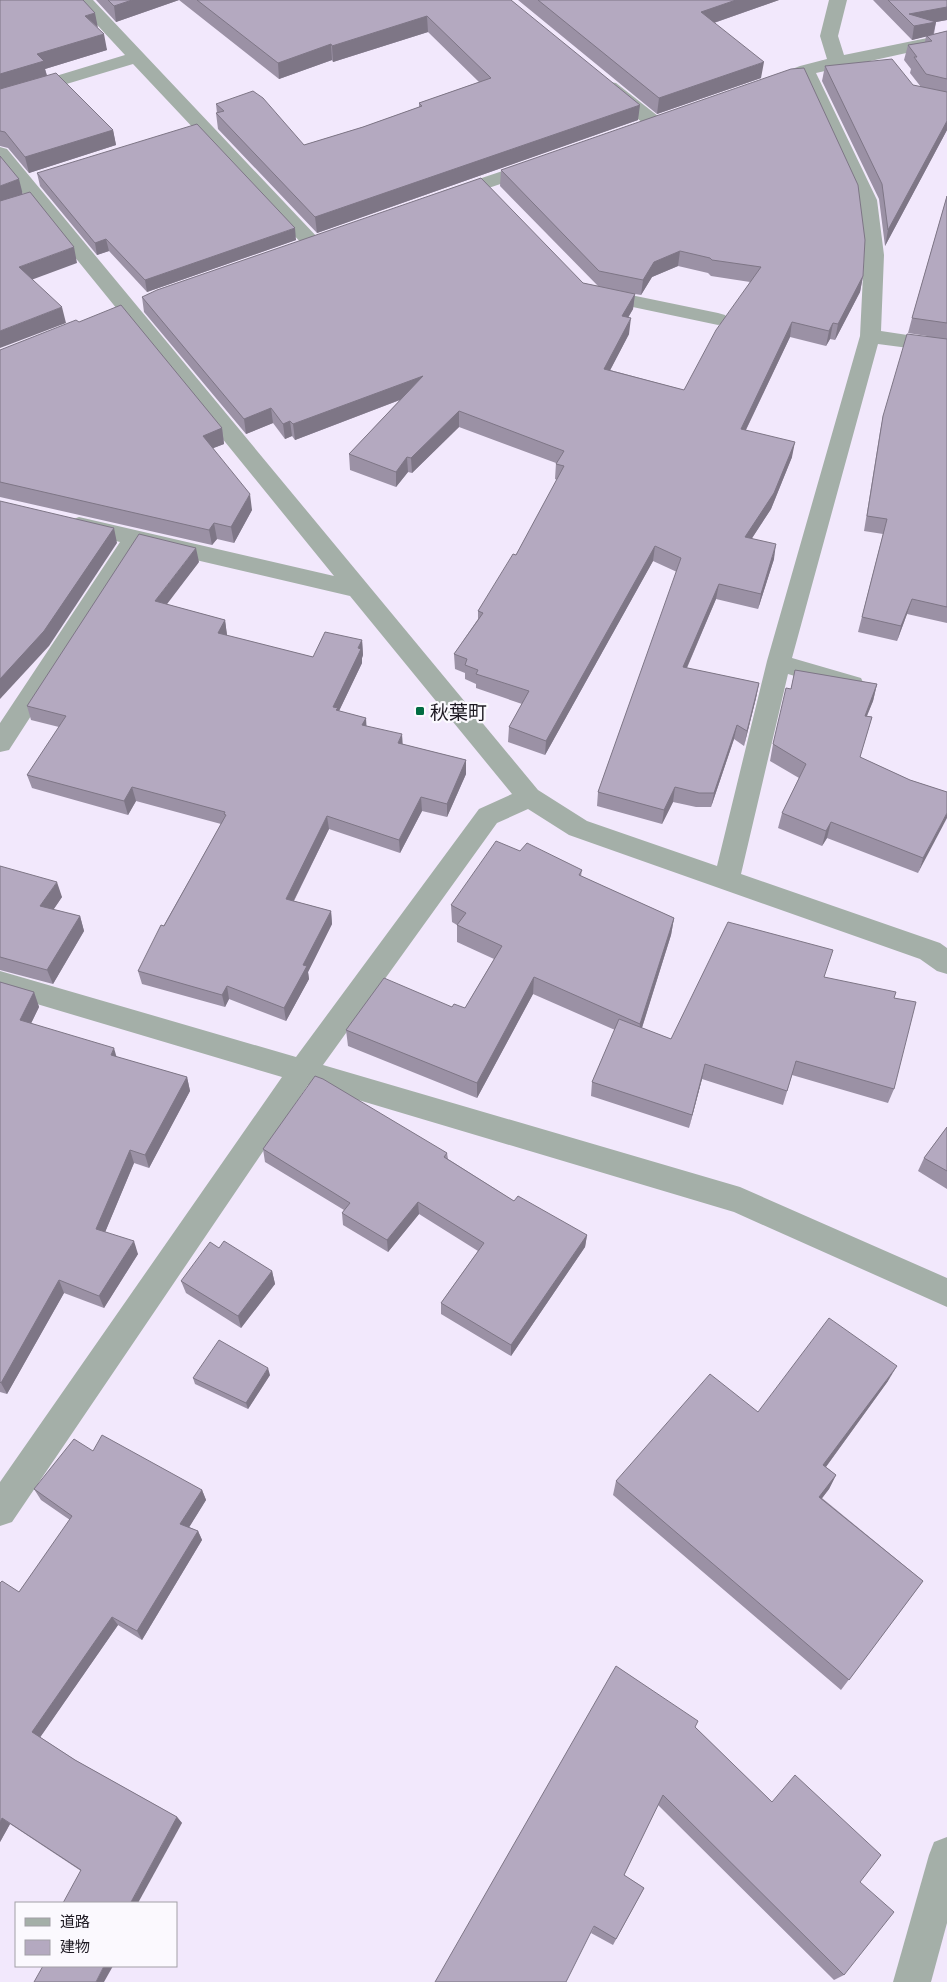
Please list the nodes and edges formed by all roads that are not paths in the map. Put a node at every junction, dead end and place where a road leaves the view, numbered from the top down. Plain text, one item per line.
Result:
1 (83, 0) edge
2 (838, 0) edge
3 (947, 39) edge
4 (137, 57) junction
5 (837, 62) junction
6 (806, 70) junction
7 (595, 74) edge
8 (749, 91) edge
9 (0, 99) edge
10 (674, 118) edge
11 (656, 124) junction
12 (201, 127) junction
13 (638, 130) edge
14 (183, 133) edge
15 (0, 153) edge
16 (548, 162) edge
17 (43, 177) edge
18 (24, 182) junction
19 (37, 199) junction
20 (430, 202) edge
21 (19, 205) edge
22 (330, 237) edge
23 (312, 243) junction
24 (294, 250) edge
25 (583, 286) edge
26 (718, 319) dead end
27 (870, 336) junction
28 (947, 347) edge
29 (57, 520) edge
30 (134, 539) junction
31 (357, 589) junction
32 (779, 663) junction
33 (855, 685) edge
34 (0, 743) edge
35 (529, 797) junction
36 (726, 881) junction
37 (947, 963) edge
38 (0, 982) edge
39 (302, 1071) junction
40 (947, 1293) edge
41 (0, 1510) edge
42 (947, 1854) edge
43 (912, 1982) edge

1 - 4 street
2 - 5 street
3 - 5 street
4 - 9 street
4 - 12 street
5 - 6 street
6 - 8 street
6 - 27 street
7 - 11 street
10 - 11 street
11 - 13 street
12 - 14 street
12 - 23 street
15 - 18 street
16 - 20 street
17 - 18 street
18 - 19 street
19 - 21 street
19 - 31 street
22 - 23 street
23 - 24 street
25 - 26 street
27 - 28 street
27 - 32 street
29 - 30 street
30 - 31 street
30 - 34 street
31 - 35 street
32 - 33 street
32 - 36 street
35 - 36 street
35 - 39 street
36 - 37 street
38 - 39 street
39 - 40 street
39 - 41 street
42 - 43 street

